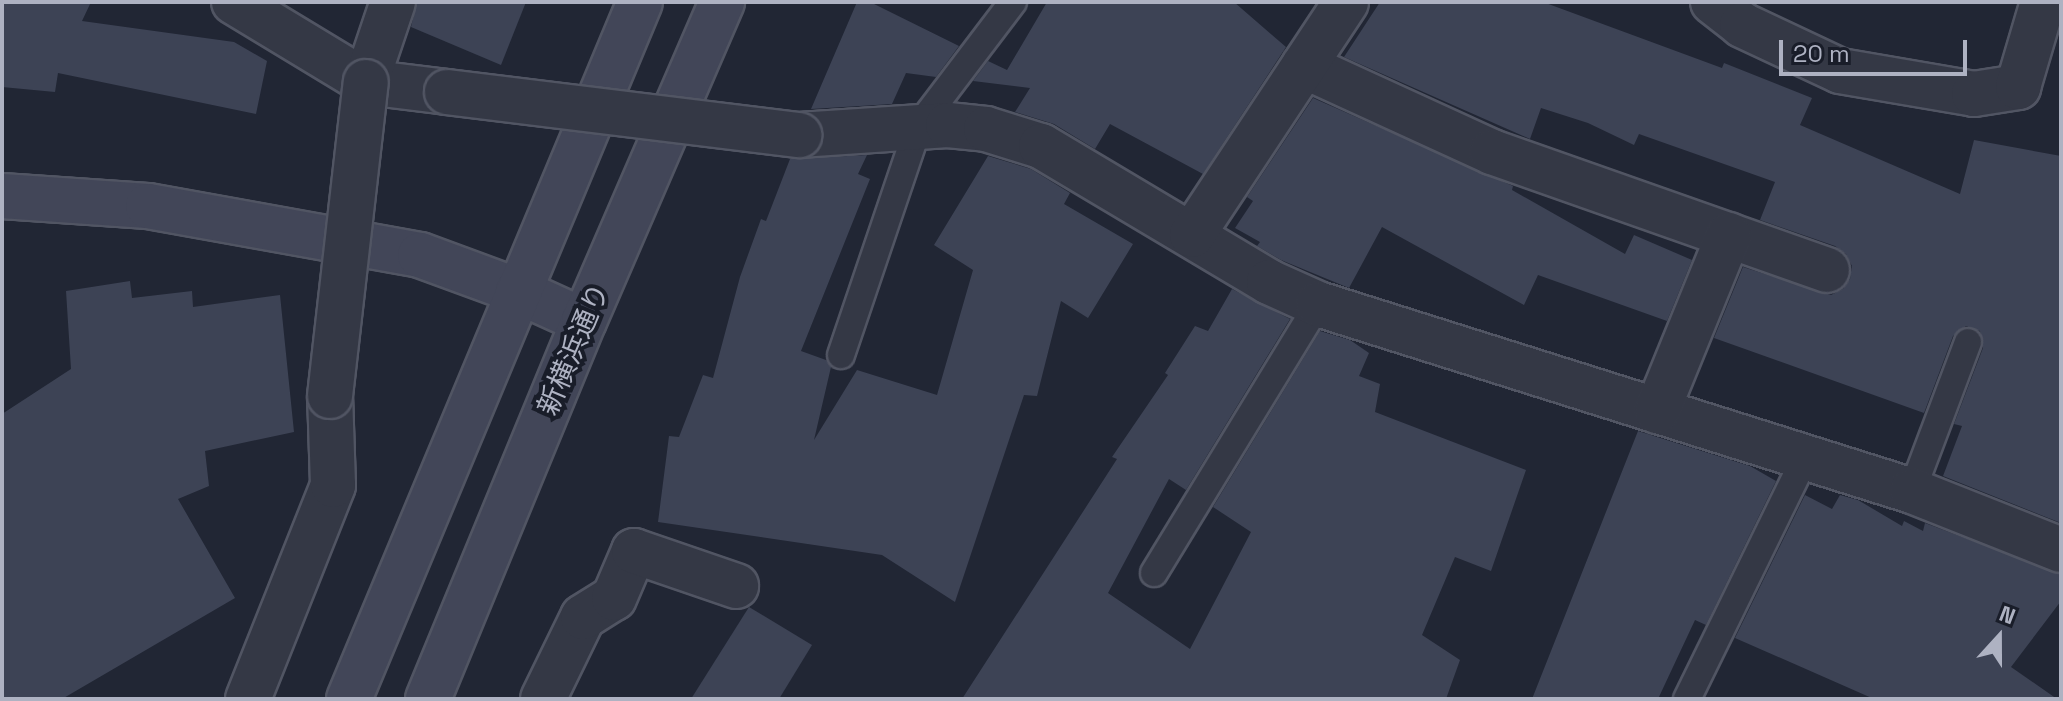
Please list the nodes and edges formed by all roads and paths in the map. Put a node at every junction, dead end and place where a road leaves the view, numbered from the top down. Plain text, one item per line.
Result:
1 (234, 2) edge
2 (393, 2) edge
3 (640, 2) edge
4 (722, 2) edge
5 (1013, 2) edge
6 (1346, 2) edge
7 (1713, 2) edge
8 (2043, 2) edge
9 (1304, 66) junction
10 (366, 82) junction
11 (918, 127) junction
12 (2, 196) edge
13 (1192, 235) junction
14 (1729, 235) junction
15 (1827, 270) dead end
16 (518, 291) junction
17 (1318, 304) junction
18 (584, 321) junction
19 (1968, 342) dead end
20 (841, 355) dead end
21 (1657, 411) junction
22 (1805, 458) junction
23 (1912, 491) junction
24 (2061, 550) edge
25 (1154, 573) dead end
26 (736, 586) dead end
27 (248, 699) edge
28 (349, 699) edge
29 (428, 699) edge
30 (543, 699) edge
31 (1687, 699) edge

1 - 10 street
2 - 10 street
3 - 16 street
4 - 18 street, 新横浜通り
5 - 11 lane
6 - 9 street
7 - 8 street
9 - 13 street
9 - 14 street
10 - 11 street, bridge
10 - 27 street, bridge
11 - 13 street
11 - 20 lane
12 - 16 street
13 - 17 street
14 - 15 street
14 - 21 street
16 - 18 street
16 - 28 street
17 - 21 street
17 - 25 lane
18 - 29 street, 新横浜通り
19 - 23 lane
21 - 22 street
22 - 23 street
22 - 31 lane
23 - 24 street
26 - 30 street

